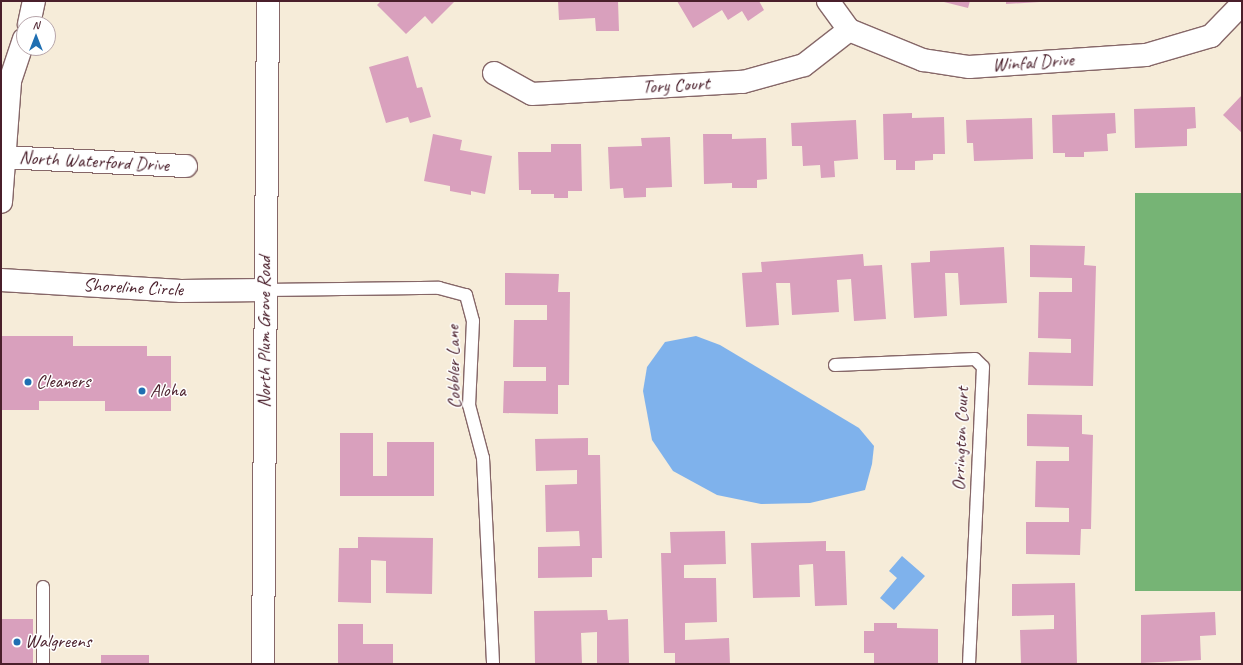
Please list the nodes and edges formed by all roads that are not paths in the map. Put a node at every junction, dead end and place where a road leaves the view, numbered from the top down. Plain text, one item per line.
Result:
1 (34, 1) edge
2 (268, 1) edge
3 (828, 1) edge
4 (1242, 4) edge
5 (31, 16) edge
6 (849, 30) junction
7 (18, 56) edge
8 (494, 73) dead end
9 (2, 158) edge
10 (186, 166) dead end
11 (1, 202) edge
12 (1, 280) edge
13 (265, 290) junction
14 (834, 365) dead end
15 (43, 587) dead end
16 (43, 664) edge
17 (263, 664) edge
18 (493, 664) edge
19 (968, 664) edge

1 - 5 street
2 - 13 street, North Plum Grove Road
3 - 6 street
4 - 6 street, Winfal Drive
6 - 8 street, Tory Court
7 - 9 street
9 - 10 street, North Waterford Drive
9 - 11 street
12 - 13 street, Shoreline Circle
13 - 17 street, North Plum Grove Road
13 - 18 lane, Cobbler Lane
14 - 19 lane, Orrington Court
15 - 16 lane

